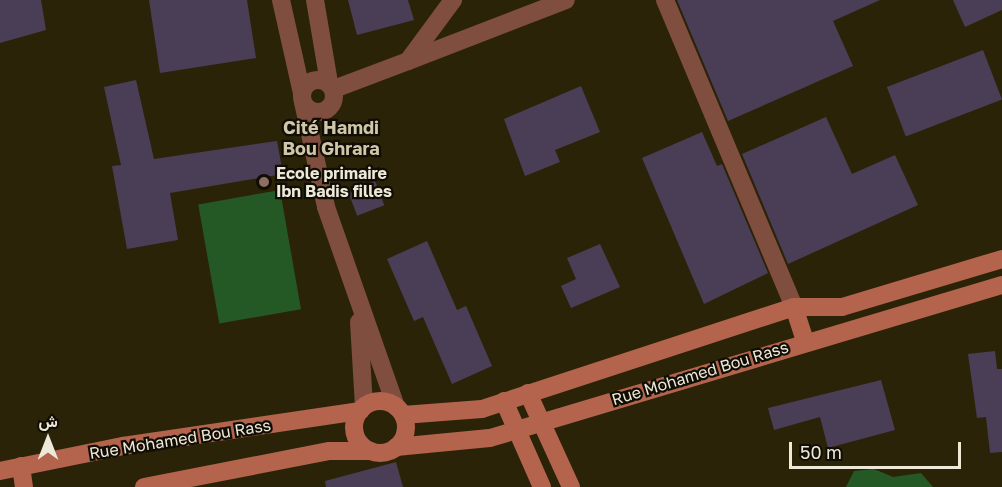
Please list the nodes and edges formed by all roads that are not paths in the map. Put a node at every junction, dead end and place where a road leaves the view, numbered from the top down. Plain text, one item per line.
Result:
1 (281, 0) edge
2 (315, 0) edge
3 (453, 0) edge
4 (566, 0) edge
5 (665, 0) edge
6 (408, 61) junction
7 (331, 93) junction
8 (302, 97) junction
9 (314, 131) junction
10 (1002, 259) edge
11 (1002, 285) edge
12 (359, 305) junction
13 (794, 307) junction
14 (805, 340) junction
15 (528, 393) junction
16 (504, 401) junction
17 (362, 409) junction
18 (400, 411) junction
19 (541, 422) junction
20 (517, 430) junction
21 (396, 447) junction
22 (371, 451) junction
23 (21, 466) junction
24 (0, 471) edge
25 (24, 487) edge
26 (144, 487) edge
27 (542, 487) edge
28 (571, 487) edge

1 - 8 street
2 - 7 street
3 - 6 street
4 - 6 street
5 - 13 street
6 - 7 street
7 - 8 street
7 - 8 street
7 - 9 street
8 - 9 street
9 - 12 street
10 - 13 street, Rue Mohamed Bou Rass
11 - 14 street, Rue Mohamed Bou Rass
12 - 17 street
12 - 18 street
13 - 14 street
13 - 15 street, Rue Mohamed Bou Rass
14 - 19 street, Rue Mohamed Bou Rass
15 - 16 street, Rue Mohamed Bou Rass
15 - 19 street
16 - 18 street, Rue Mohamed Bou Rass
16 - 20 street
17 - 18 street
17 - 22 street
17 - 23 street, Rue Mohamed Bou Rass
18 - 21 street
19 - 20 street, Rue Mohamed Bou Rass
19 - 28 street
20 - 21 street, Rue Mohamed Bou Rass
20 - 27 street
21 - 22 street
22 - 26 street
23 - 24 street, Rue Mohamed Bou Rass
23 - 25 street

